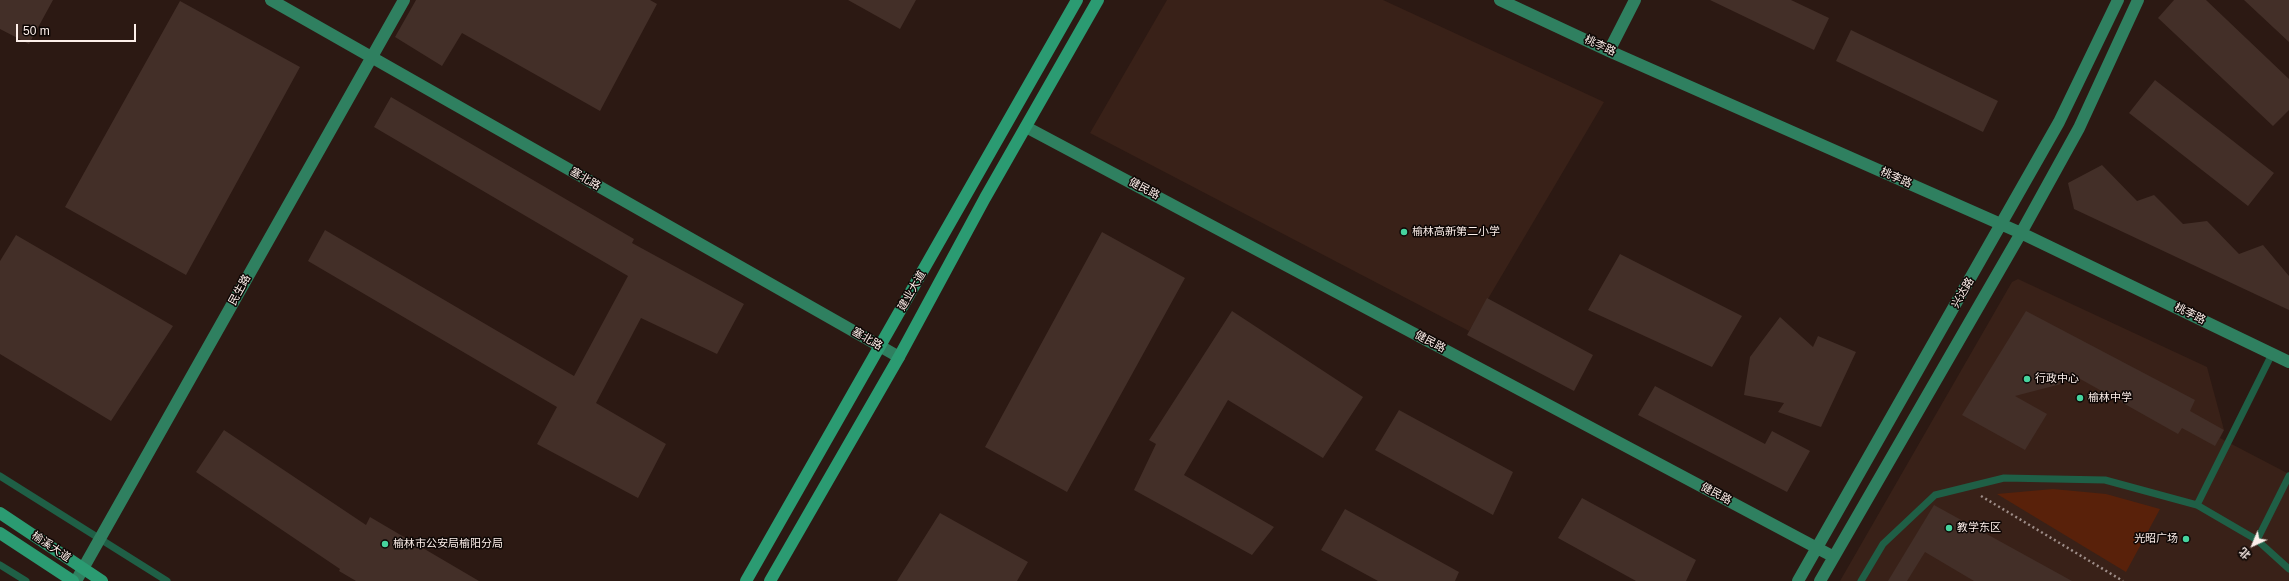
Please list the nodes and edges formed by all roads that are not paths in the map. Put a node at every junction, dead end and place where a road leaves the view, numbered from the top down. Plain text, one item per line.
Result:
1 (272, 0) edge
2 (404, 0) edge
3 (1077, 0) edge
4 (1098, 0) edge
5 (1500, 0) edge
6 (1635, 0) edge
7 (2118, 0) edge
8 (2138, 0) edge
9 (1609, 51) junction
10 (372, 58) junction
11 (1026, 126) junction
12 (2002, 225) junction
13 (2021, 233) junction
14 (880, 346) junction
15 (2272, 354) junction
16 (899, 357) junction
17 (2289, 362) edge
18 (0, 476) edge
19 (2289, 476) edge
20 (2197, 505) junction
21 (0, 513) edge
22 (0, 533) edge
23 (101, 538) junction
24 (2257, 540) junction
25 (1817, 548) junction
26 (1834, 557) junction
27 (0, 565) edge
28 (83, 568) junction
29 (2289, 569) edge
30 (26, 581) edge
31 (73, 581) edge
32 (76, 581) edge
33 (102, 581) edge
34 (167, 581) edge
35 (746, 581) edge
36 (770, 581) edge
37 (1798, 581) edge
38 (1820, 581) edge
39 (1861, 581) edge

1 - 10 street, 塞北路
2 - 10 street, 民生路
3 - 14 main road, 建业大道
4 - 11 main road, 建业大道
5 - 9 street, 桃李路
6 - 9 street
7 - 12 street, 兴达路
8 - 13 street, 兴达路
9 - 12 street, 桃李路
10 - 14 street, 塞北路
10 - 23 street, 民生路
11 - 16 main road, 建业大道
11 - 25 street, 健民路
12 - 13 street, 桃李路
12 - 25 street, 兴达路
13 - 15 street, 桃李路
13 - 26 street, 兴达路
14 - 16 street, 塞北路
14 - 35 main road, 建业大道
15 - 17 street, 桃李路
15 - 20 lane
16 - 36 main road, 建业大道
18 - 23 lane
19 - 24 lane
20 - 24 lane
20 - 39 lane
21 - 28 main road, 榆溪大道
22 - 31 main road, 榆溪大道
23 - 28 street, 民生路
23 - 34 lane
24 - 29 lane
25 - 26 street, 健民路
25 - 37 street, 兴达路
26 - 38 street, 兴达路
27 - 30 lane
28 - 32 street, 民生路
28 - 33 main road, 榆溪大道

